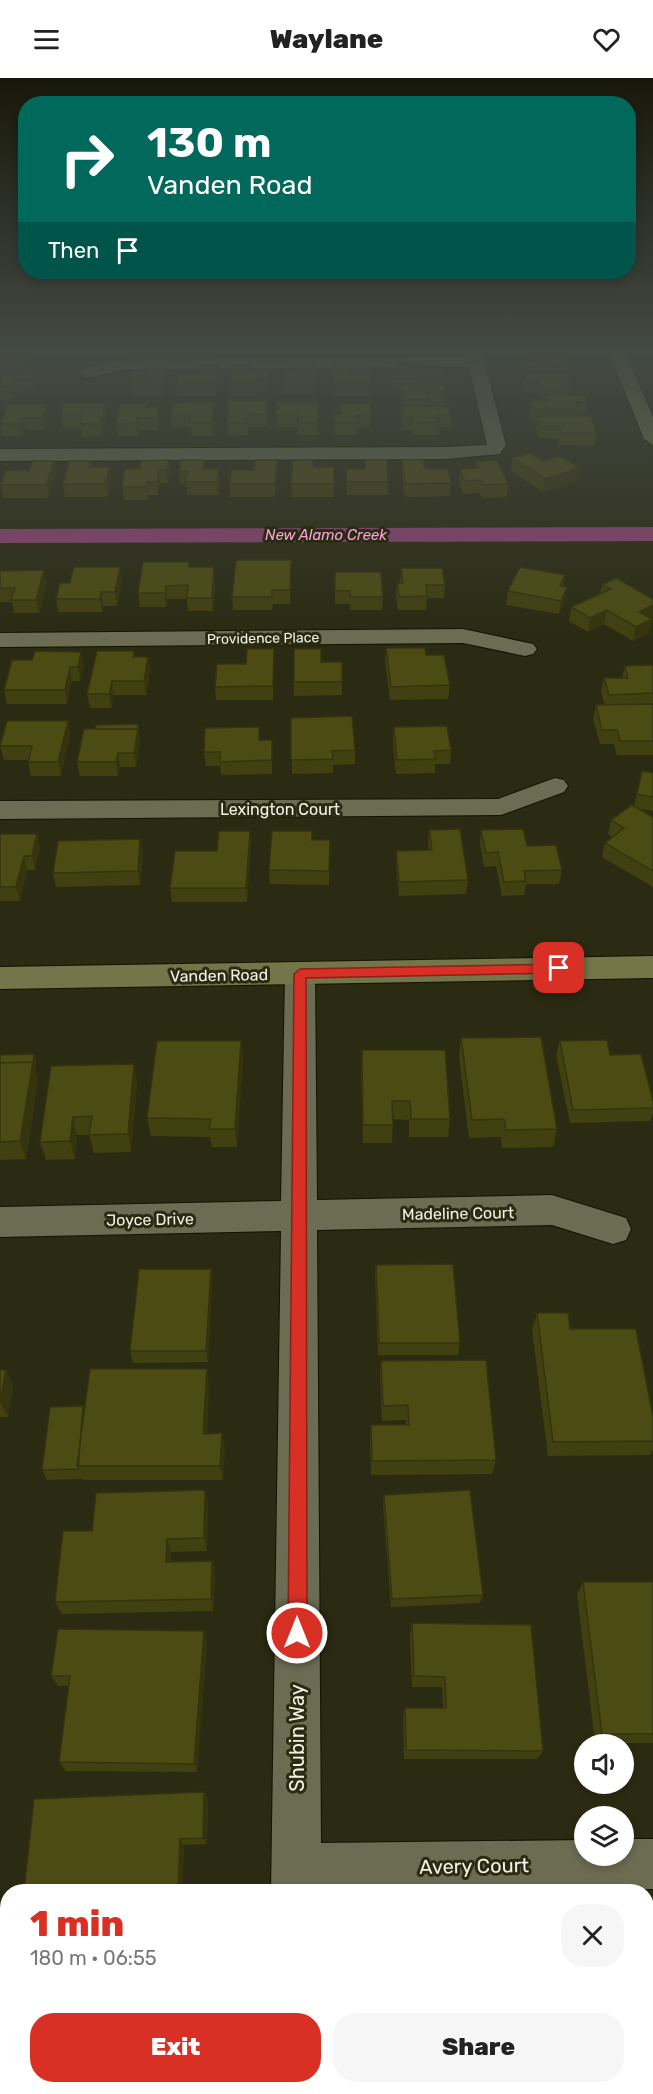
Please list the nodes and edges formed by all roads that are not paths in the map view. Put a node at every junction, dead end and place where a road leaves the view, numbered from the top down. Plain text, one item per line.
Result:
1 (496, 446) edge
2 (0, 455) edge
3 (0, 640) edge
4 (525, 649) dead end
5 (555, 786) dead end
6 (0, 810) edge
7 (653, 967) edge
8 (300, 974) junction
9 (0, 978) edge
10 (301, 1217) junction
11 (0, 1222) edge
12 (613, 1229) dead end
13 (653, 1864) edge
14 (296, 1880) edge

1 - 2 street
3 - 4 street, Providence Place
5 - 6 street, Lexington Court
7 - 8 street, Vanden Road
8 - 9 street, Vanden Road
8 - 10 street, Shubin Way
10 - 11 street, Joyce Drive
10 - 12 street, Madeline Court
10 - 14 street, Shubin Way
13 - 14 street, Avery Court

